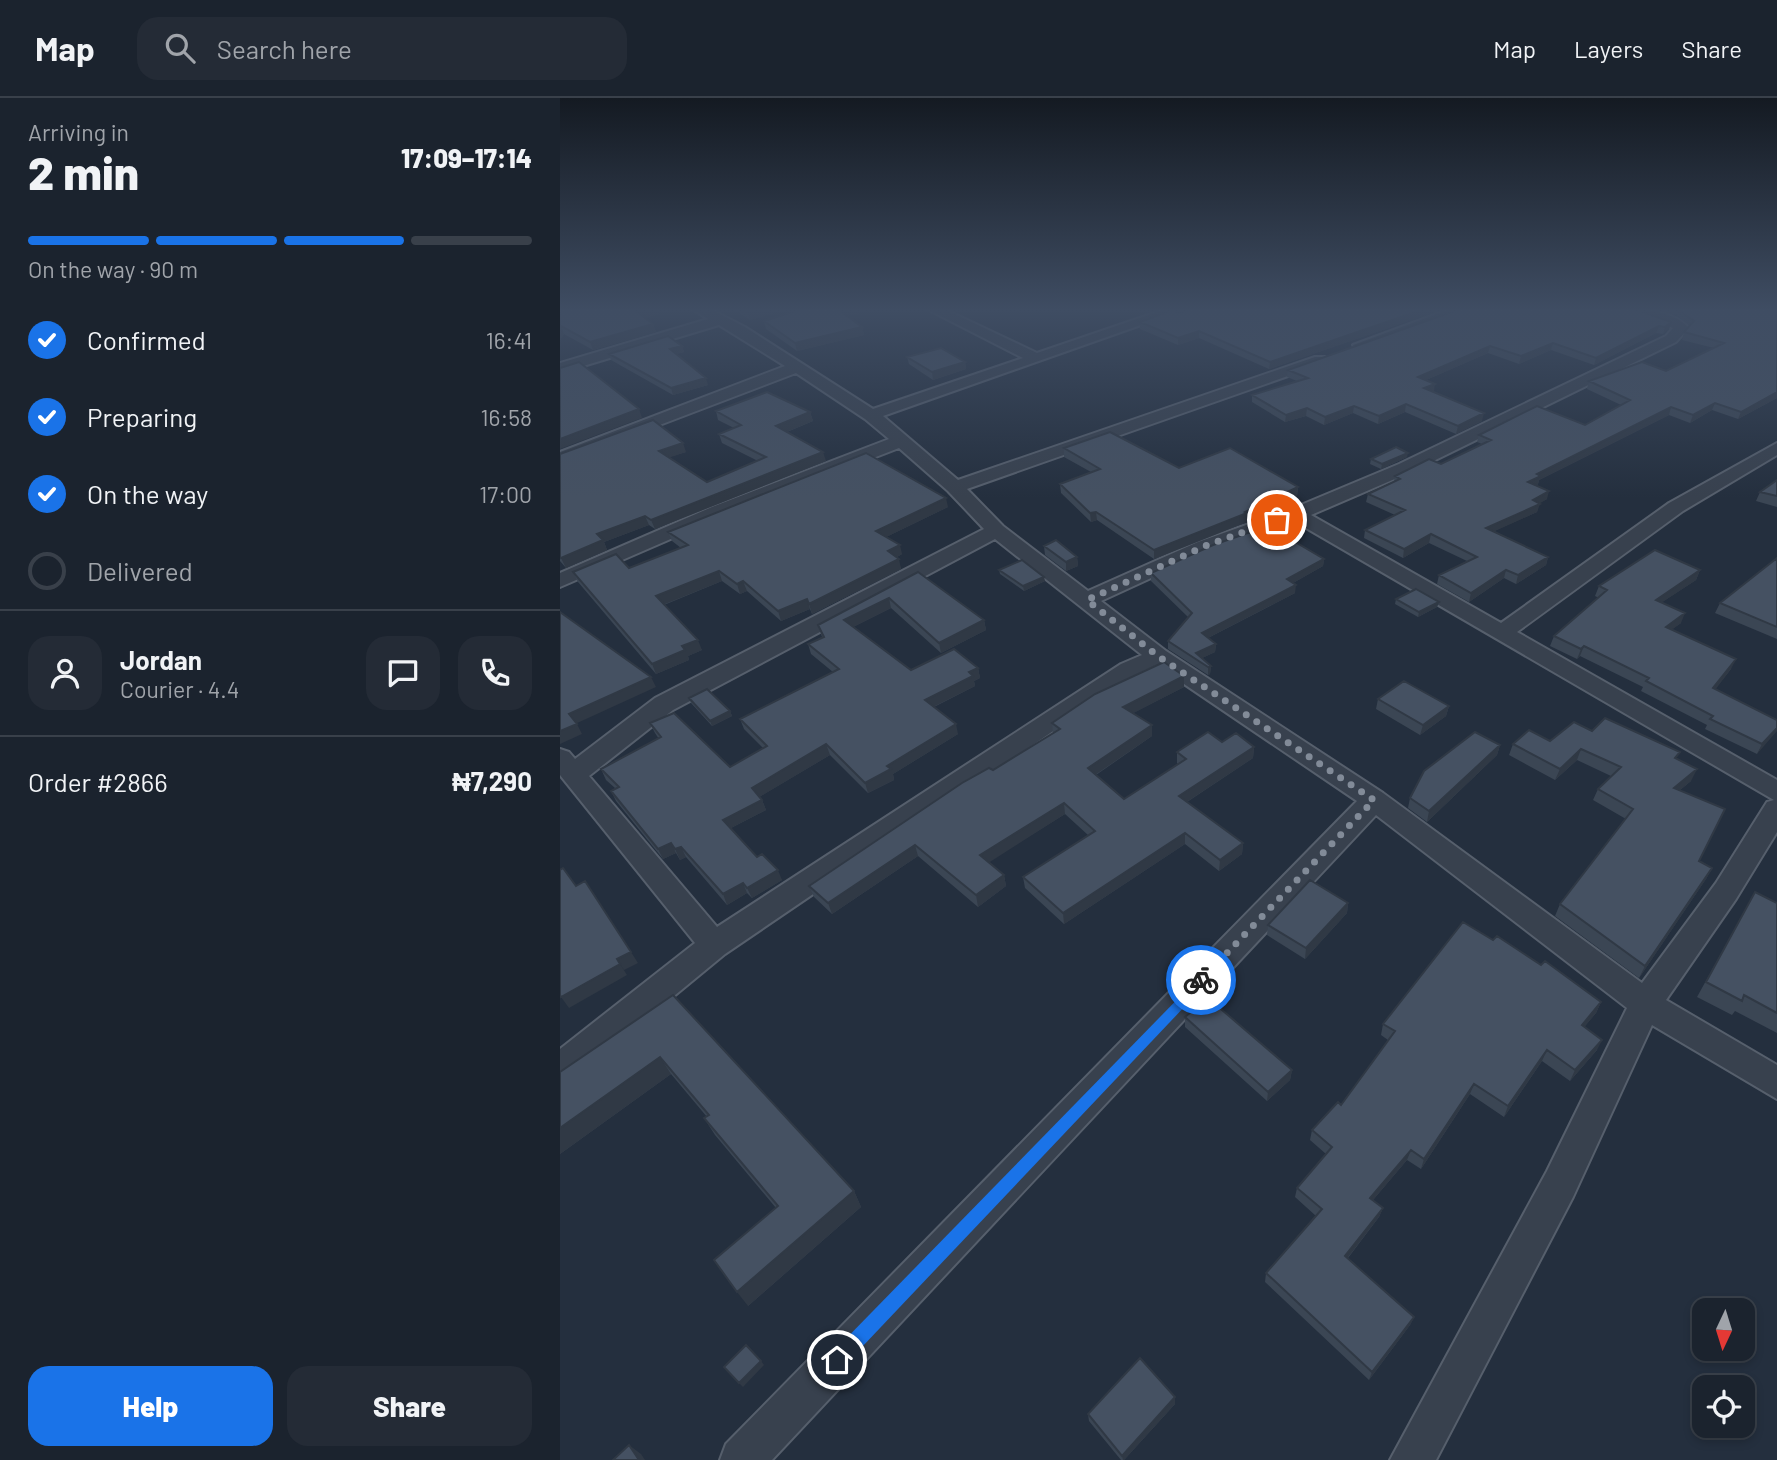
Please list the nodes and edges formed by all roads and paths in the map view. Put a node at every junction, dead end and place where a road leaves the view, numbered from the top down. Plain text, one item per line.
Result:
1 (786, 372) edge
2 (801, 372) edge
3 (1000, 372) edge
4 (1284, 372) edge
5 (1604, 372) edge
6 (871, 415) junction
7 (901, 441) junction
8 (1777, 449) edge
9 (560, 458) edge
10 (955, 487) junction
11 (1296, 514) junction
12 (996, 530) junction
13 (560, 581) edge
14 (1087, 600) junction
15 (1500, 634) junction
16 (1158, 656) junction
17 (568, 765) edge
18 (1777, 792) edge
19 (1374, 800) junction
20 (1777, 809) edge
21 (714, 945) junction
22 (1644, 1004) junction
23 (560, 1069) edge
24 (1777, 1083) edge
25 (742, 1460) edge
26 (1412, 1460) edge

1 - 9 street
2 - 6 street
3 - 6 street
4 - 10 street
5 - 11 street
6 - 7 street
7 - 10 street
7 - 13 street
8 - 15 street
10 - 12 street
11 - 14 street
11 - 15 street
12 - 14 street
12 - 17 street
14 - 16 street
15 - 18 street
16 - 19 street
16 - 21 street
17 - 21 street
19 - 22 street
19 - 25 street
20 - 22 street
21 - 23 street
22 - 24 street
22 - 26 street

